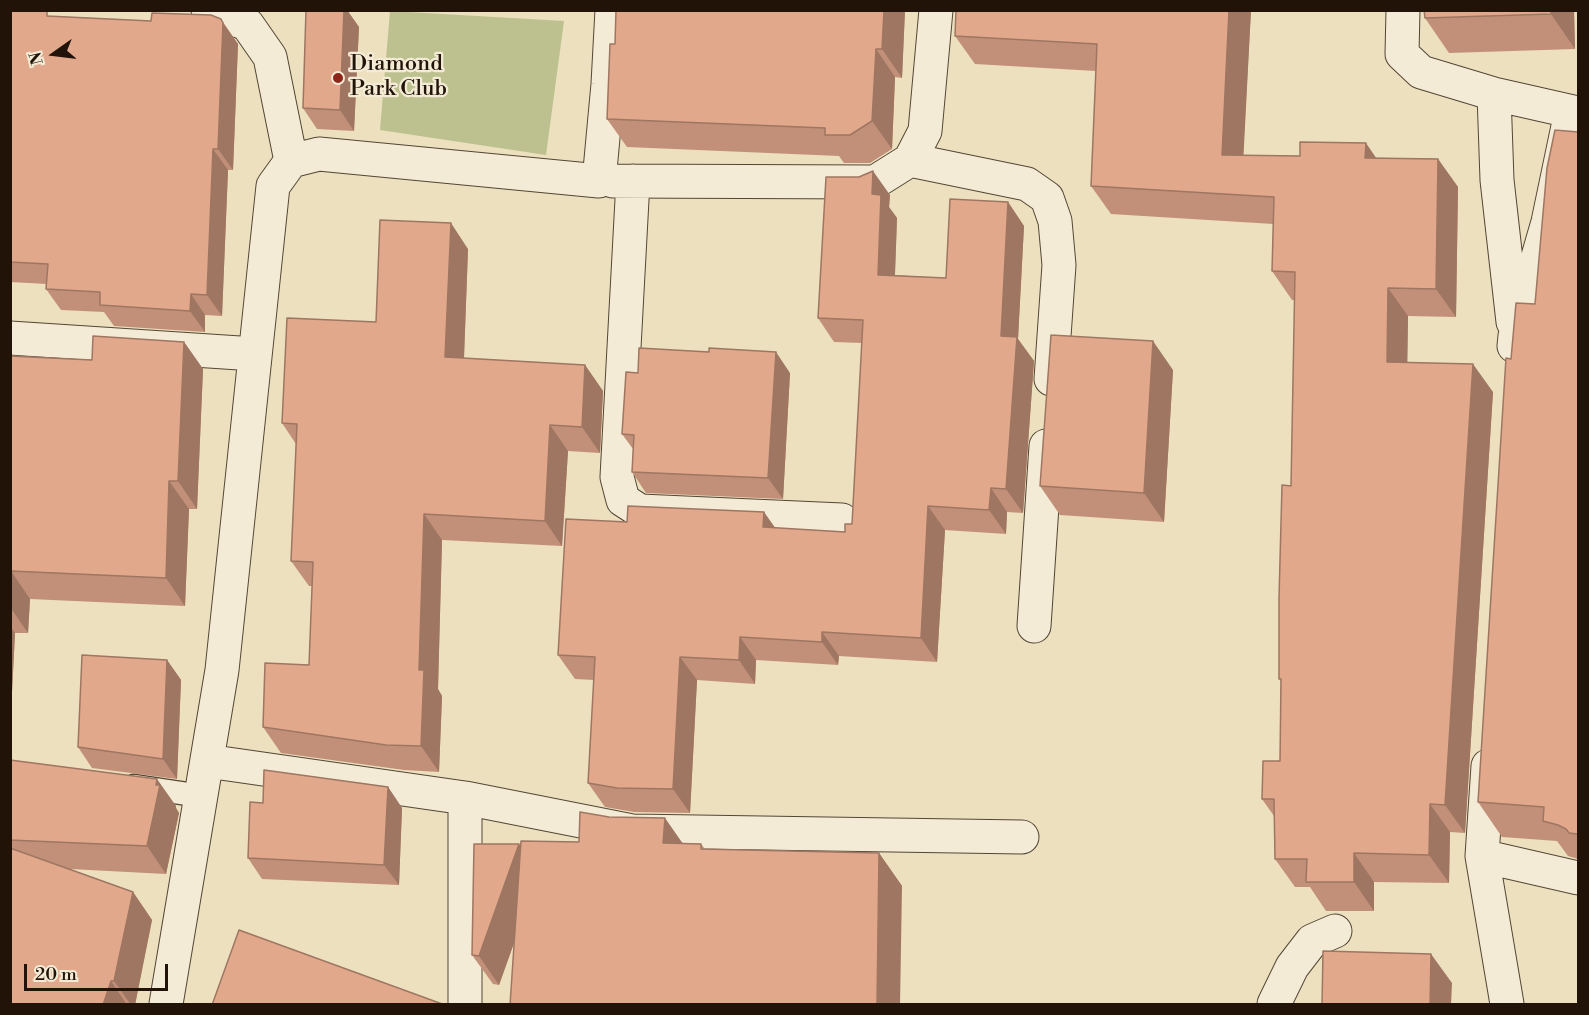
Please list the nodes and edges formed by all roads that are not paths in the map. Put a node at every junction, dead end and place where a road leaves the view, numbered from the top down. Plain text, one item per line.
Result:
1 (208, 10) edge
2 (612, 10) edge
3 (936, 10) edge
4 (1403, 10) edge
5 (1494, 94) junction
6 (1574, 112) edge
7 (910, 160) junction
8 (291, 161) junction
9 (599, 181) junction
10 (633, 181) junction
11 (1515, 336) junction
12 (10, 338) edge
13 (255, 354) junction
14 (1512, 371) edge
15 (842, 520) dead end
16 (1034, 627) dead end
17 (1489, 738) edge
18 (207, 761) junction
19 (115, 784) edge
20 (201, 796) junction
21 (465, 798) junction
22 (1022, 837) dead end
23 (1482, 856) junction
24 (1578, 878) edge
25 (1335, 931) dead end
26 (166, 1005) edge
27 (465, 1005) edge
28 (1274, 1005) edge
29 (1507, 1005) edge

1 - 8 street
2 - 9 street
3 - 7 street
4 - 5 street
5 - 6 street
5 - 11 street
6 - 11 street
7 - 10 street
7 - 16 street
8 - 9 street
8 - 13 street
9 - 10 street
10 - 15 street
11 - 14 street
12 - 13 street
13 - 18 street
17 - 23 street
18 - 20 street
18 - 21 street
19 - 20 lane
20 - 26 street
21 - 22 street
21 - 27 street
23 - 24 street
23 - 29 street
25 - 28 street

